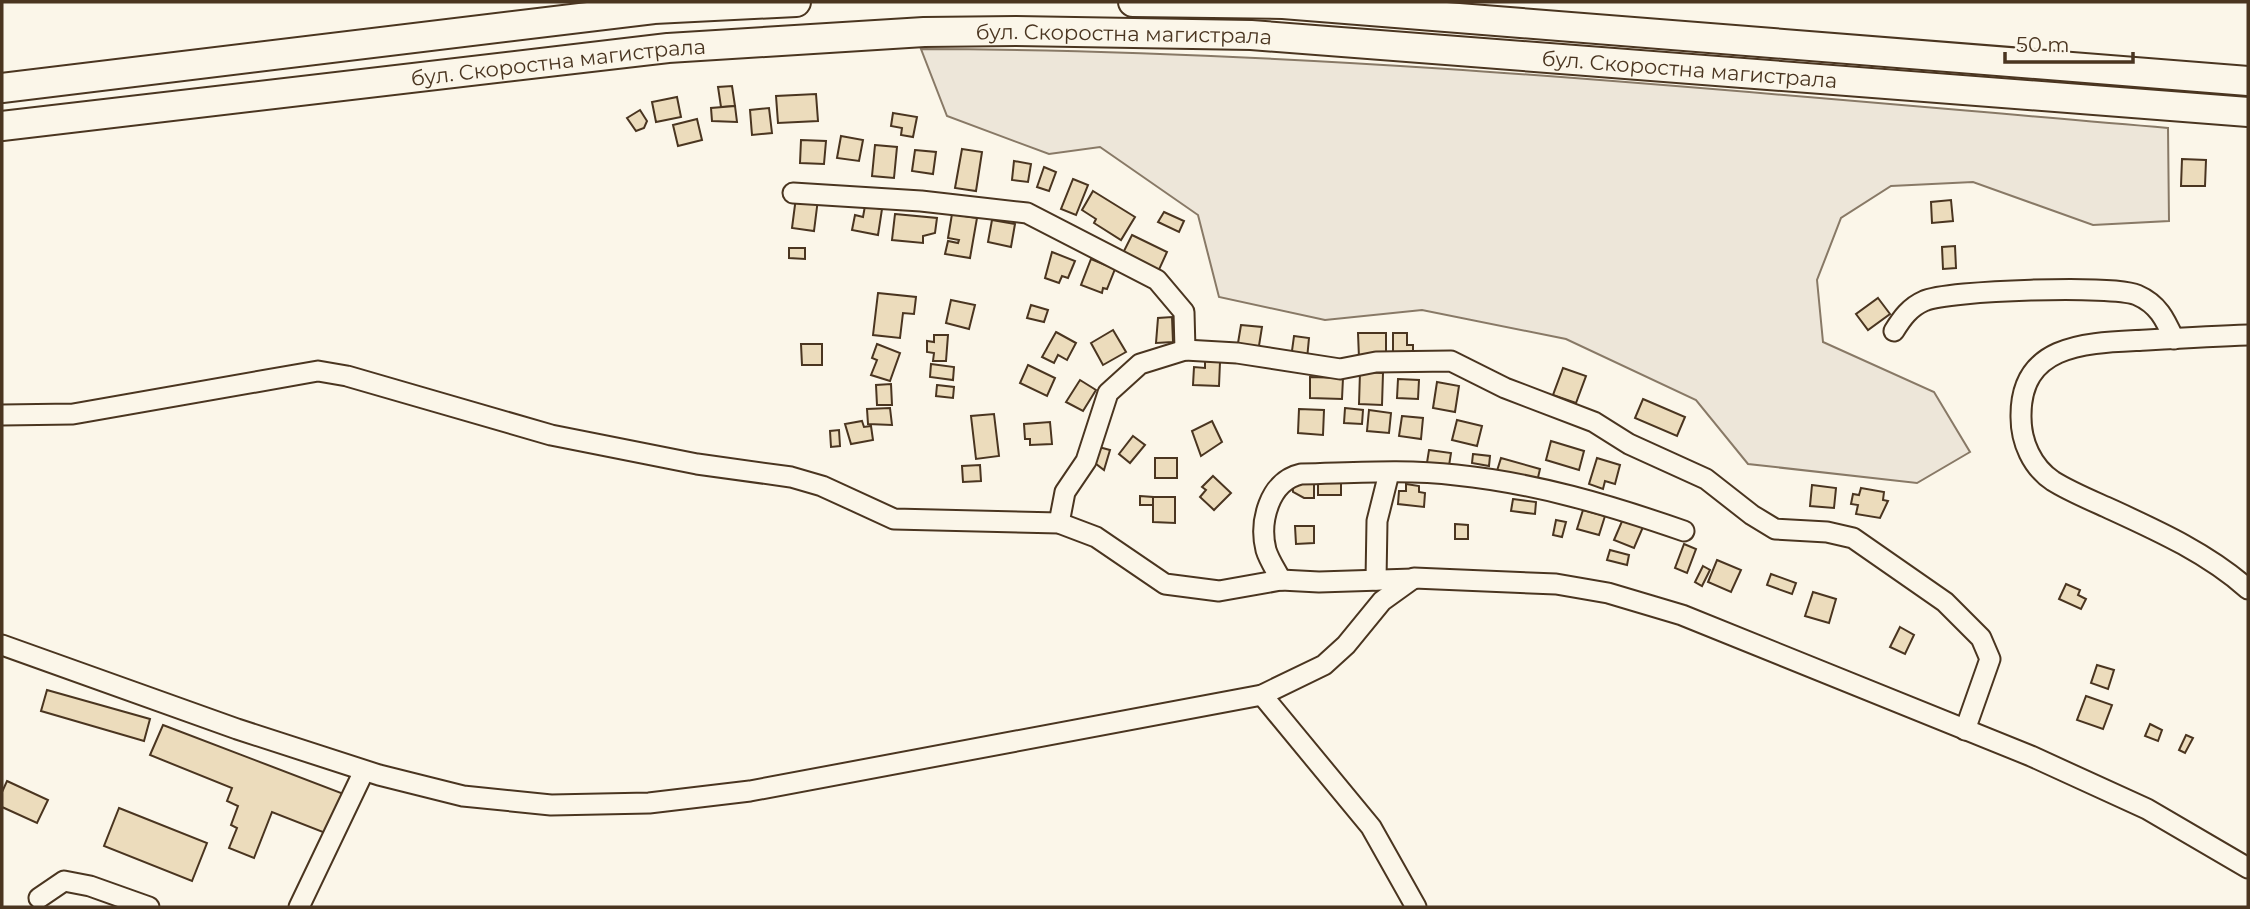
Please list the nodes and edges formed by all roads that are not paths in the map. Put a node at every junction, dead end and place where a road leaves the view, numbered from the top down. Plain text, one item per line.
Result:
1 (796, 2) edge
2 (1133, 2) edge
3 (2248, 81) edge
4 (2, 88) edge
5 (2248, 114) edge
6 (2, 126) edge
7 (793, 193) dead end
8 (1894, 331) dead end
9 (2248, 335) edge
10 (2174, 338) junction
11 (1185, 349) junction
12 (2, 415) edge
13 (1389, 472) junction
14 (1059, 523) junction
15 (1684, 531) dead end
16 (1414, 579) junction
17 (1281, 580) junction
18 (1376, 580) junction
19 (2248, 589) edge
20 (2, 645) edge
21 (1262, 695) junction
22 (1965, 730) junction
23 (364, 771) junction
24 (2248, 867) edge
25 (39, 898) dead end
26 (149, 907) edge
27 (299, 907) edge
28 (1416, 907) edge

1 - 4 highway, бул. Скоростна магистрала
2 - 3 highway, бул. Скоростна магистрала
5 - 6 highway, бул. Скоростна магистрала
7 - 11 street
8 - 10 street
9 - 10 street
10 - 19 street
11 - 14 street
11 - 22 street
12 - 14 street
13 - 15 street
13 - 17 street
13 - 18 street
14 - 17 street
16 - 18 street
16 - 21 street
16 - 22 street
17 - 18 street
20 - 23 street
21 - 23 street
21 - 28 street
22 - 24 street
23 - 27 street
25 - 26 street

